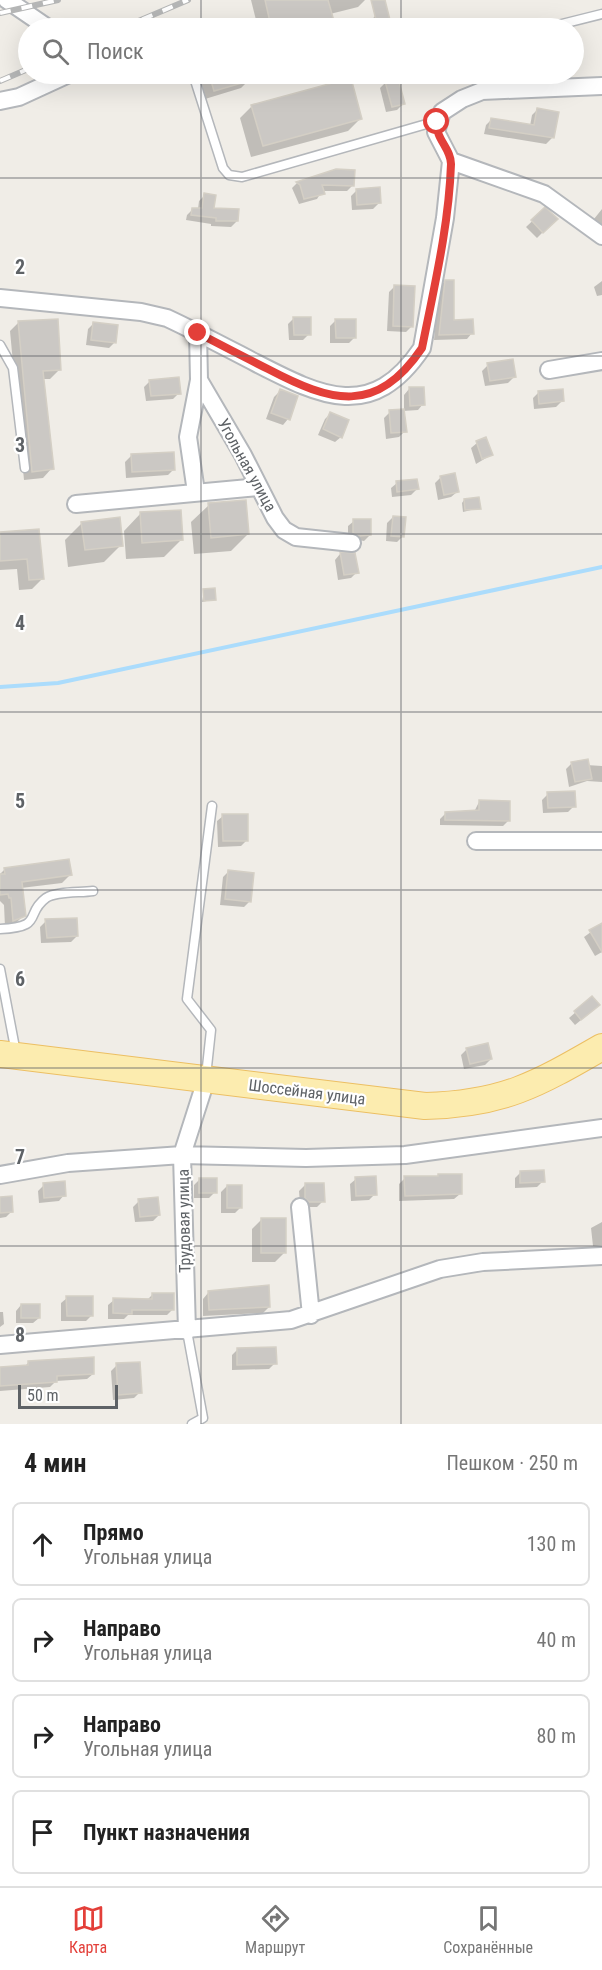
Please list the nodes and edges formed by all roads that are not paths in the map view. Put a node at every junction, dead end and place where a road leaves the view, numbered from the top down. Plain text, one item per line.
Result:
1 (7, 0) edge
2 (602, 14) edge
3 (33, 18) edge
4 (584, 18) edge
5 (47, 84) edge
6 (196, 84) edge
7 (602, 86) edge
8 (0, 101) edge
9 (437, 122) junction
10 (451, 161) junction
11 (602, 236) edge
12 (0, 298) edge
13 (198, 333) junction
14 (0, 345) edge
15 (602, 361) edge
16 (549, 370) dead end
17 (199, 380) junction
18 (25, 468) dead end
19 (258, 487) junction
20 (196, 492) junction
21 (76, 504) dead end
22 (352, 543) dead end
23 (212, 806) dead end
24 (476, 841) dead end
25 (602, 841) edge
26 (93, 891) dead end
27 (0, 930) edge
28 (0, 969) edge
29 (602, 1047) edge
30 (8, 1055) edge
31 (206, 1080) junction
32 (602, 1128) edge
33 (182, 1155) junction
34 (0, 1174) edge
35 (300, 1207) dead end
36 (602, 1256) edge
37 (311, 1315) junction
38 (187, 1330) junction
39 (0, 1345) edge
40 (192, 1424) edge

1 - 3 street
2 - 4 lane
5 - 8 street
6 - 9 lane
7 - 9 street
9 - 10 street
10 - 11 street
10 - 13 street
12 - 13 street
13 - 17 street, Угольная улица
14 - 18 lane
15 - 16 street
17 - 19 street, Угольная улица
17 - 20 street
19 - 20 street
19 - 22 street, Угольная улица
20 - 21 street
23 - 31 lane
24 - 25 street
26 - 27 lane
28 - 30 lane
29 - 31 main road, Шоссейная улица
30 - 31 main road, Шоссейная улица
31 - 33 street, Трудовая улица
32 - 33 street
33 - 34 street
33 - 38 street, Трудовая улица
35 - 37 street
36 - 37 street
37 - 38 street
38 - 39 street
38 - 40 lane

